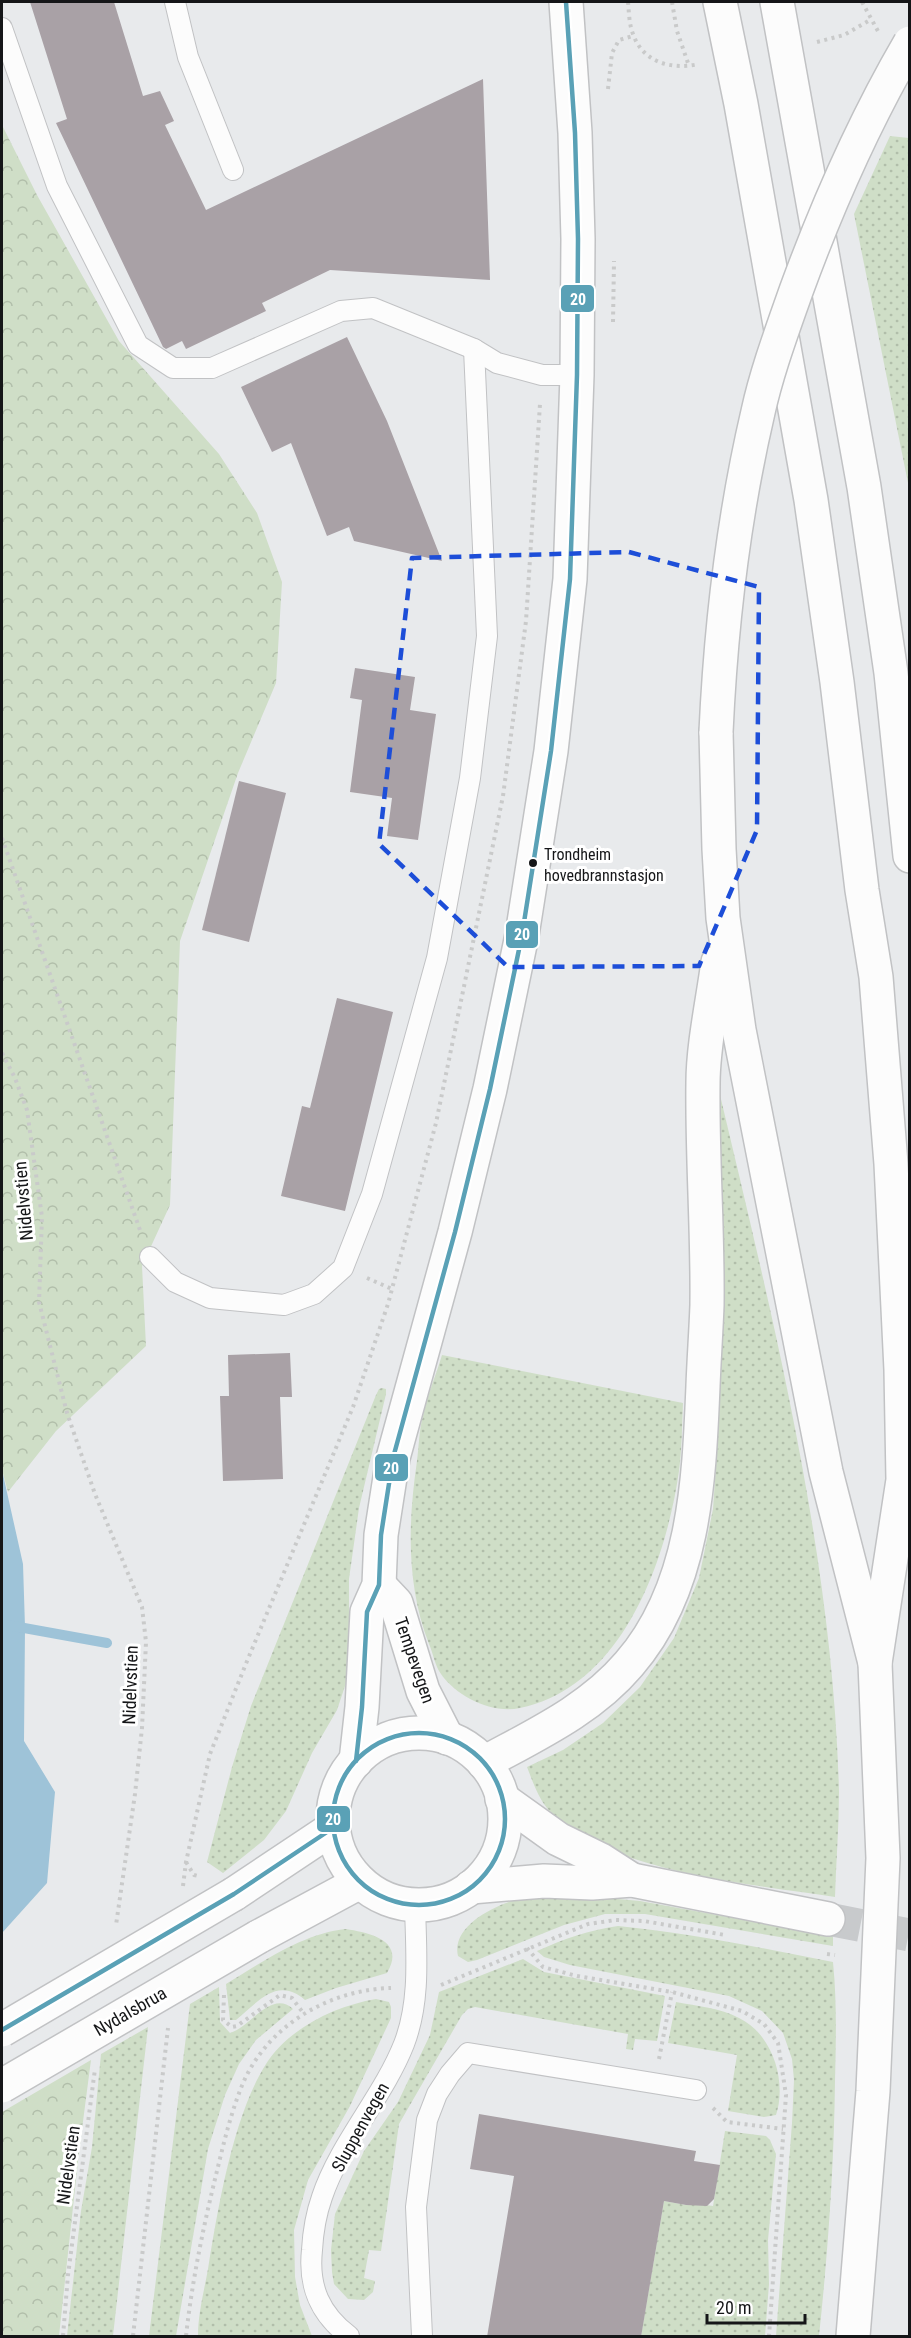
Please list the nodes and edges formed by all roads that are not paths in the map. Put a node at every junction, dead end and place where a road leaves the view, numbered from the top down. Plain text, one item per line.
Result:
1 (175, 2) edge
2 (566, 2) edge
3 (720, 2) edge
4 (777, 2) edge
5 (2, 28) edge
6 (909, 43) edge
7 (233, 170) dead end
8 (474, 350) junction
9 (577, 375) junction
10 (909, 856) edge
11 (723, 918) junction
12 (150, 1257) road end
13 (379, 1585) junction
14 (875, 1663) junction
15 (447, 1738) junction
16 (356, 1761) junction
17 (484, 1762) junction
18 (502, 1799) junction
19 (333, 1828) junction
20 (632, 1880) junction
21 (360, 1882) junction
22 (471, 1887) junction
23 (415, 1905) junction
24 (828, 1919) tunnel mouth
25 (2, 2030) edge
26 (2, 2086) edge
27 (696, 2090) road end
28 (349, 2337) edge
29 (422, 2337) edge
30 (853, 2337) edge

1 - 7 lane
2 - 9 main road, Tempevegen
3 - 14 main road
4 - 10 main road
5 - 8 lane
6 - 11 main road, bridge
8 - 9 lane
8 - 12 lane
9 - 13 main road, Tempevegen
11 - 14 main road
11 - 17 main road
13 - 15 main road, Tempevegen
13 - 16 main road, Tempevegen
14 - 30 main road
15 - 16 main road
15 - 17 main road
16 - 19 main road
17 - 18 main road
18 - 20 main road
18 - 22 main road
19 - 21 main road
19 - 25 main road, bridge
20 - 22 main road
20 - 24 main road
21 - 23 main road
21 - 26 main road, Nydalsbrua, bridge
22 - 23 main road
23 - 28 lane, Sluppenvegen
27 - 29 lane

